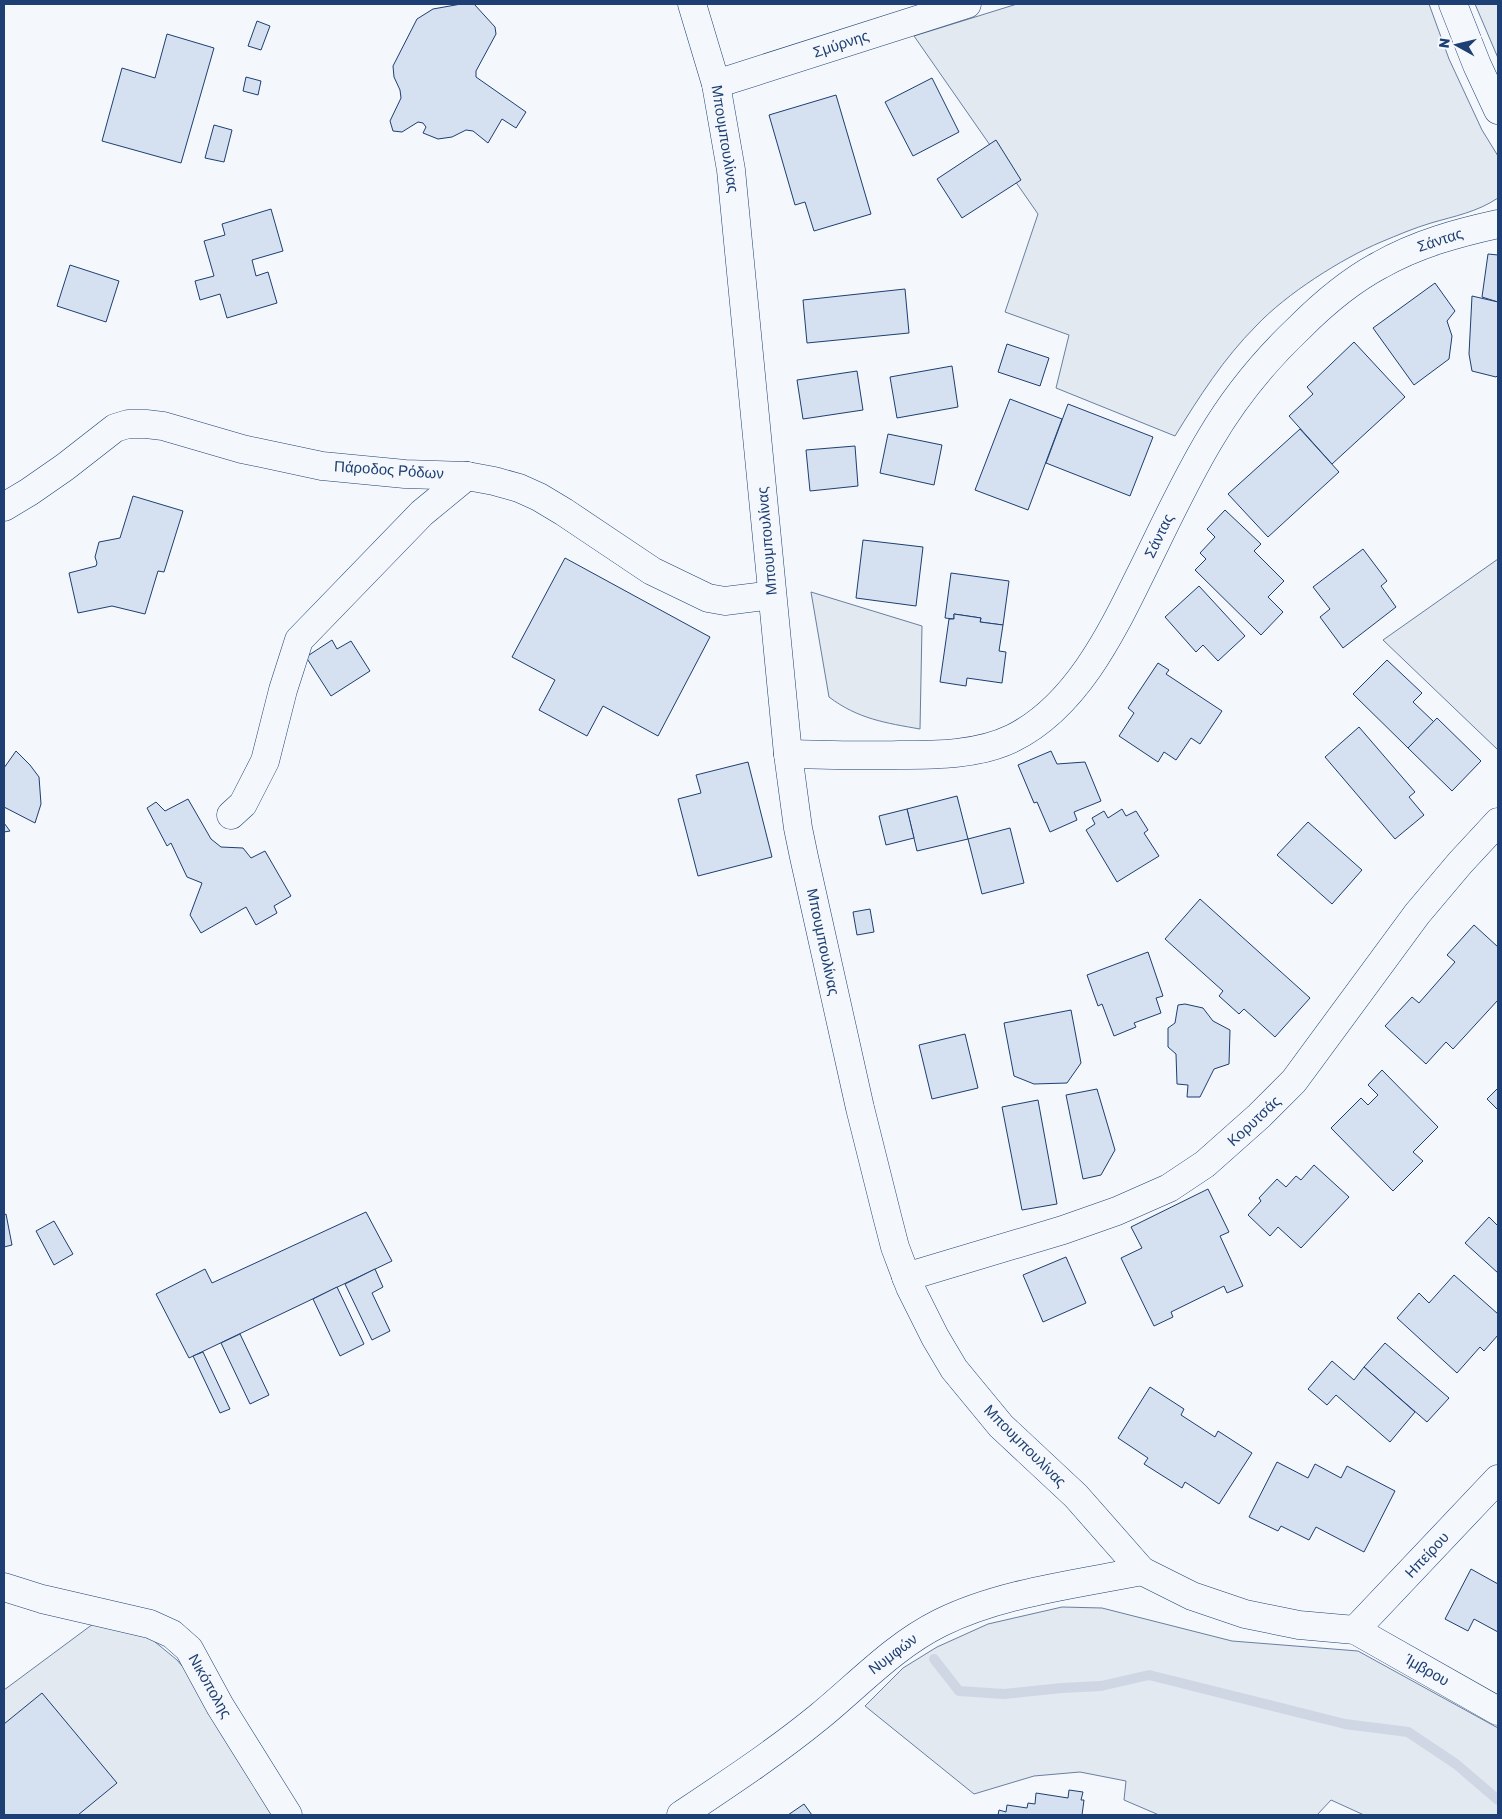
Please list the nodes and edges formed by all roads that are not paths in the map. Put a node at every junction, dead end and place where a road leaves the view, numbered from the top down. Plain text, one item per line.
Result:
1 (692, 4) edge
2 (967, 4) edge
3 (1453, 4) edge
4 (716, 84) junction
5 (1498, 110) edge
6 (1498, 224) edge
7 (467, 476) junction
8 (4, 507) edge
9 (772, 595) junction
10 (788, 754) junction
11 (231, 815) dead end
12 (1498, 822) edge
13 (906, 1277) junction
14 (1498, 1480) edge
15 (1142, 1571) junction
16 (4, 1587) edge
17 (1355, 1630) junction
18 (1498, 1711) edge
19 (288, 1815) edge
20 (682, 1815) edge

1 - 4 street, Μπουμπουλίνας
2 - 4 street, Σμύρνης
3 - 5 street
4 - 9 street, Μπουμπουλίνας
6 - 10 street, Σάντας
7 - 8 street, Πάροδος Ρόδων
7 - 9 street, Πάροδος Ρόδων
7 - 11 street
9 - 10 street, Μπουμπουλίνας
10 - 13 street, Μπουμπουλίνας
12 - 13 street, Κορυτσάς
13 - 15 street, Μπουμπουλίνας
14 - 17 street, Ηπείρου
15 - 17 street, Μπουμπουλίνας
15 - 20 street, Νυμφών
16 - 19 street, Νικόπολης
17 - 18 street, Ίμβρου

